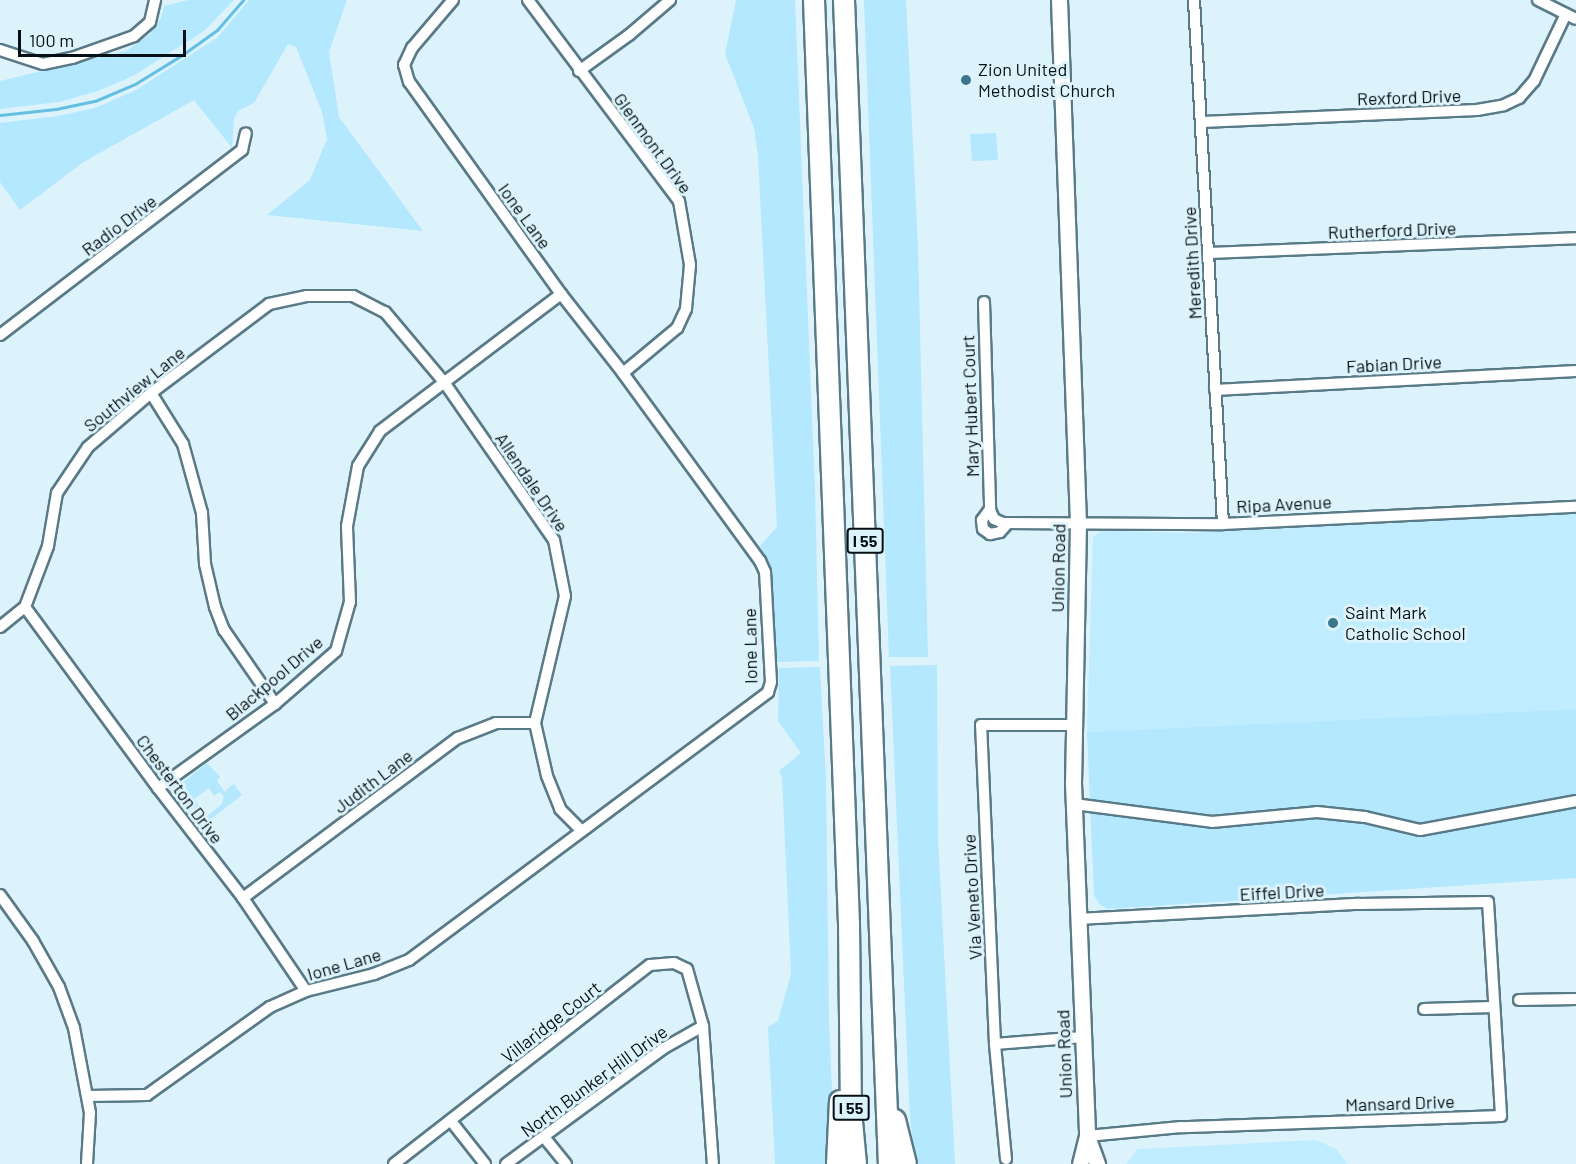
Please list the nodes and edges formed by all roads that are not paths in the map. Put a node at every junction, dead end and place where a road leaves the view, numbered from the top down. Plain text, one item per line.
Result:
1 (453, 0) edge
2 (528, 0) edge
3 (670, 0) edge
4 (814, 0) edge
5 (844, 0) edge
6 (1059, 0) edge
7 (1194, 0) edge
8 (1538, 0) edge
9 (155, 1) edge
10 (1566, 14) junction
11 (1576, 19) edge
12 (0, 50) edge
13 (579, 71) junction
14 (1202, 122) junction
15 (246, 133) dead end
16 (1576, 238) edge
17 (1208, 253) junction
18 (561, 294) junction
19 (353, 296) joint
20 (984, 302) dead end
21 (0, 335) edge
22 (1576, 371) edge
23 (623, 373) junction
24 (444, 382) junction
25 (1215, 390) junction
26 (151, 393) junction
27 (1576, 507) edge
28 (1008, 523) joint
29 (1078, 524) junction
30 (1223, 524) junction
31 (25, 607) junction
32 (0, 627) edge
33 (275, 704) junction
34 (535, 723) junction
35 (1074, 726) junction
36 (158, 789) junction
37 (1576, 801) edge
38 (1074, 804) junction
39 (582, 831) junction
40 (0, 895) edge
41 (243, 898) junction
42 (1488, 903) joint
43 (1078, 919) junction
44 (306, 991) junction
45 (1576, 999) edge
46 (1519, 1000) dead end
47 (1493, 1007) junction
48 (1424, 1009) dead end
49 (703, 1026) junction
50 (1083, 1037) junction
51 (995, 1044) junction
52 (850, 1052) junction
53 (886, 1083) junction
54 (88, 1096) junction
55 (451, 1121) junction
56 (1088, 1136) junction
57 (544, 1137) junction
58 (1006, 1160) dead end
59 (87, 1164) edge
60 (394, 1164) edge
61 (485, 1164) edge
62 (506, 1164) edge
63 (566, 1164) edge
64 (713, 1164) edge
65 (837, 1164) edge
66 (856, 1164) edge
67 (889, 1164) edge
68 (906, 1164) edge
69 (1080, 1164) edge
70 (1097, 1164) edge

1 - 18 street, Ione Lane
2 - 13 street, Glenmont Drive
3 - 13 street
4 - 52 highway, I 55
5 - 53 highway, I 55
6 - 29 main road, Union Road
7 - 14 street, Meredith Drive
8 - 10 street
9 - 12 street
10 - 11 street
10 - 14 street, Rexford Drive
13 - 23 street, Glenmont Drive
14 - 17 street, Meredith Drive
15 - 21 street, Radio Drive
16 - 17 street, Rutherford Drive
17 - 25 street, Meredith Drive
18 - 23 street, Ione Lane
18 - 24 street, Blackpool Drive
19 - 24 street, Allendale Drive
19 - 26 street, Southview Lane
20 - 28 street, Mary Hubert Court
22 - 25 street, Fabian Drive
23 - 39 street, Ione Lane
24 - 33 street, Blackpool Drive
24 - 34 street, Allendale Drive
25 - 30 street, Meredith Drive
26 - 31 street, Southview Lane
26 - 33 street
27 - 30 street, Ripa Avenue
28 - 29 street, Ripa Avenue
29 - 30 street, Ripa Avenue
29 - 35 main road, Union Road
31 - 32 street
31 - 36 street, Chesterton Drive
33 - 36 street, Blackpool Drive
34 - 39 street, Allendale Drive
34 - 41 street, Judith Lane
35 - 38 main road, Union Road
35 - 51 street, Via Veneto Drive
36 - 41 street, Chesterton Drive
37 - 38 street
38 - 43 main road, Union Road
39 - 44 street, Ione Lane
40 - 54 street
41 - 44 street, Chesterton Drive
42 - 43 street, Eiffel Drive
42 - 47 street, Mansard Drive
43 - 50 main road, Union Road
44 - 54 street, Ione Lane
45 - 46 street
47 - 48 street
47 - 56 street, Mansard Drive
49 - 55 street, Villaridge Court
49 - 57 street, North Bunker Hill Drive
49 - 64 street, Villaridge Court
50 - 51 street
50 - 56 main road, Union Road
51 - 58 street, Via Veneto Drive
52 - 65 highway
52 - 66 highway, I 55
53 - 67 highway, I 55
53 - 68 highway
54 - 59 street
55 - 60 street, Villaridge Court
55 - 61 street
56 - 69 main road, Union Road
56 - 70 main road, Union Road
57 - 62 street, North Bunker Hill Drive
57 - 63 street

